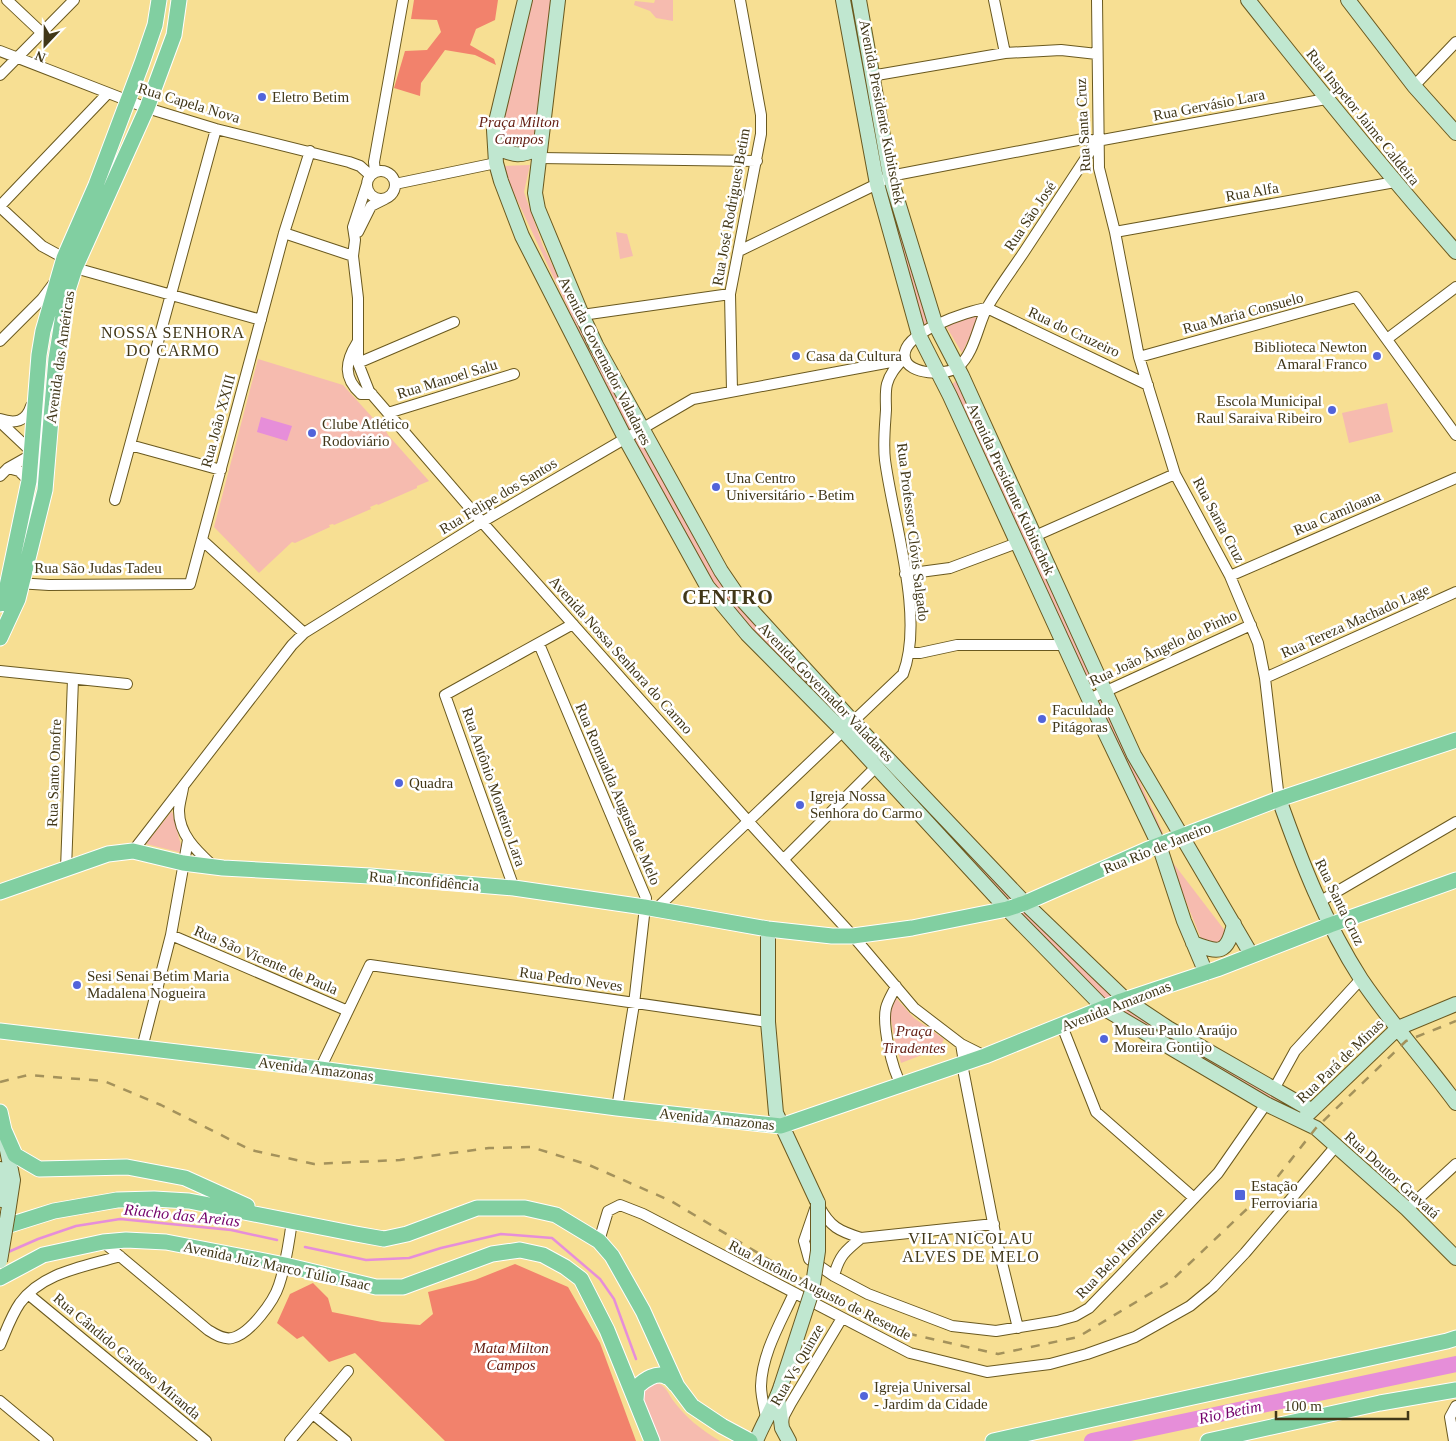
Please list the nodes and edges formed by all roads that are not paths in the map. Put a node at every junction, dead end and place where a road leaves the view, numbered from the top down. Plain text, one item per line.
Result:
1 (7, 0) edge
2 (74, 0) edge
3 (159, 0) edge
4 (179, 0) edge
5 (403, 0) edge
6 (525, 0) edge
7 (558, 0) edge
8 (740, 0) edge
9 (843, 0) edge
10 (859, 0) edge
11 (994, 0) edge
12 (1097, 0) edge
13 (1248, 0) edge
14 (1350, 1) edge
15 (42, 33) junction
16 (1456, 42) edge
17 (0, 51) edge
18 (1005, 53) junction
19 (1097, 54) junction
20 (17, 58) junction
21 (0, 75) edge
22 (871, 76) junction
23 (1414, 86) junction
24 (108, 93) junction
25 (1326, 99) junction
26 (128, 101) junction
27 (147, 108) junction
28 (216, 129) junction
29 (1456, 133) edge
30 (1098, 141) junction
31 (495, 147) junction
32 (310, 151) junction
33 (540, 153) junction
34 (757, 161) junction
35 (496, 163) junction
36 (890, 176) junction
37 (371, 177) junction
38 (1395, 182) junction
39 (395, 184) junction
40 (877, 184) junction
41 (385, 199) junction
42 (0, 207) edge
43 (1115, 232) junction
44 (284, 233) junction
45 (355, 240) junction
46 (739, 251) junction
47 (1456, 252) edge
48 (353, 256) junction
49 (70, 263) junction
50 (58, 277) junction
51 (1456, 287) edge
52 (171, 294) junction
53 (730, 294) junction
54 (987, 308) junction
55 (29, 312) junction
56 (582, 315) junction
57 (261, 320) junction
58 (454, 322) dead end
59 (936, 326) junction
60 (43, 331) junction
61 (919, 334) junction
62 (1387, 339) junction
63 (0, 341) edge
64 (358, 342) junction
65 (39, 355) junction
66 (1139, 357) junction
67 (904, 358) junction
68 (56, 359) junction
69 (358, 362) junction
70 (958, 368) junction
71 (514, 374) dead end
72 (940, 374) junction
73 (1148, 385) junction
74 (36, 391) junction
75 (732, 391) junction
76 (372, 394) junction
77 (388, 413) junction
78 (0, 421) edge
79 (644, 428) junction
80 (1456, 435) edge
81 (625, 438) junction
82 (130, 445) junction
83 (31, 453) junction
84 (8, 468) junction
85 (221, 470) junction
86 (1175, 474) junction
87 (0, 476) edge
88 (1456, 478) edge
89 (29, 481) junction
90 (115, 500) dead end
91 (24, 505) junction
92 (41, 508) junction
93 (482, 522) junction
94 (1035, 536) junction
95 (202, 540) junction
96 (1018, 543) junction
97 (906, 574) junction
98 (1230, 576) junction
99 (190, 584) joint
100 (6, 590) edge
101 (1456, 592) edge
102 (7, 624) junction
103 (573, 624) junction
104 (1250, 625) junction
105 (304, 633) junction
106 (0, 638) edge
107 (0, 644) edge
108 (539, 644) junction
109 (1064, 645) junction
110 (909, 653) junction
111 (0, 671) edge
112 (1265, 678) junction
113 (72, 679) junction
114 (128, 684) dead end
115 (1105, 692) junction
116 (1088, 699) junction
117 (848, 727) junction
118 (1456, 740) edge
119 (876, 767) junction
120 (183, 787) junction
121 (1279, 799) junction
122 (748, 821) junction
123 (1456, 822) edge
124 (1182, 837) junction
125 (188, 840) junction
126 (1158, 845) junction
127 (133, 851) junction
128 (784, 859) junction
129 (183, 863) junction
130 (214, 867) junction
131 (66, 869) junction
132 (1456, 880) edge
133 (514, 888) junction
134 (2, 890) edge
135 (1319, 902) junction
136 (1025, 903) junction
137 (650, 908) junction
138 (1007, 909) junction
139 (1234, 924) junction
140 (1330, 925) junction
141 (768, 929) junction
142 (171, 935) junction
143 (853, 936) junction
144 (1193, 942) junction
145 (1251, 954) junction
146 (1206, 973) junction
147 (1361, 979) junction
148 (896, 986) junction
149 (1126, 1000) junction
150 (634, 1004) junction
151 (1456, 1004) edge
152 (1105, 1008) junction
153 (348, 1012) junction
154 (768, 1022) junction
155 (1062, 1026) junction
156 (1398, 1028) junction
157 (0, 1031) edge
158 (961, 1044) junction
159 (142, 1048) junction
160 (984, 1056) junction
161 (962, 1064) junction
162 (320, 1069) junction
163 (901, 1084) junction
164 (1274, 1089) junction
165 (1456, 1102) edge
166 (1266, 1104) junction
167 (617, 1108) junction
168 (1306, 1115) junction
169 (2, 1122) edge
170 (781, 1126) junction
171 (1336, 1146) junction
172 (1456, 1164) edge
173 (0, 1169) edge
174 (1194, 1198) junction
175 (818, 1204) junction
176 (1407, 1209) junction
177 (4, 1212) edge
178 (269, 1216) junction
179 (292, 1221) junction
180 (994, 1224) junction
181 (0, 1228) edge
182 (861, 1238) junction
183 (598, 1241) junction
184 (104, 1242) junction
185 (120, 1256) junction
186 (1456, 1258) edge
187 (0, 1261) edge
188 (285, 1265) junction
189 (834, 1276) junction
190 (0, 1278) edge
191 (794, 1293) junction
192 (28, 1294) junction
193 (842, 1318) junction
194 (1018, 1328) junction
195 (1456, 1338) edge
196 (0, 1345) edge
197 (348, 1371) dead end
198 (677, 1386) junction
199 (1456, 1390) edge
200 (779, 1392) junction
201 (636, 1399) junction
202 (0, 1402) edge
203 (1456, 1406) edge
204 (313, 1414) junction
205 (766, 1417) junction
206 (782, 1428) junction
207 (48, 1441) edge
208 (206, 1441) edge
209 (290, 1441) edge
210 (346, 1441) edge
211 (652, 1441) edge
212 (750, 1441) edge
213 (756, 1441) edge
214 (789, 1441) edge
215 (992, 1441) edge
216 (1208, 1441) edge
217 (1454, 1441) edge

1 - 15 street
2 - 15 street
3 - 26 main road, Avenida das Américas
4 - 27 main road, Avenida das Américas
5 - 37 street, Avenida Nossa Senhora do Carmo
6 - 31 street, Avenida Governador Valadares
7 - 33 street, Avenida Governador Valadares
8 - 34 street, Rua José Rodrigues Betim
9 - 40 street, Avenida Presidente Kubitschek
10 - 22 street, Avenida Presidente Kubitschek
11 - 18 street
12 - 19 street, Rua Santa Cruz
13 - 25 street, Rua Inspetor Jaime Caldeira
14 - 23 street
15 - 20 street
16 - 23 street
17 - 20 street, Rua Capela Nova
18 - 19 street
18 - 22 street
19 - 30 street, Rua Santa Cruz
20 - 21 street
20 - 24 street, Rua Capela Nova
22 - 36 street, Avenida Presidente Kubitschek
23 - 29 street
24 - 26 street, Rua Capela Nova
24 - 42 street
25 - 30 street, Rua Gervásio Lara
25 - 38 street, Rua Inspetor Jaime Caldeira
26 - 27 street, Rua Capela Nova
26 - 49 main road, Avenida das Américas
27 - 28 street, Rua Capela Nova
27 - 49 main road, Avenida das Américas
28 - 32 street, Rua Capela Nova
28 - 52 street
30 - 36 street, Rua Gervásio Lara
30 - 43 street, Rua Santa Cruz
30 - 54 street, Rua São José
31 - 33 street
31 - 35 street, Avenida Governador Valadares
32 - 37 street, Rua Capela Nova
32 - 44 street, Rua João XXIII
33 - 34 street
33 - 35 street
33 - 56 street, Avenida Governador Valadares
34 - 46 street, Rua José Rodrigues Betim
35 - 39 street
35 - 81 street, Avenida Governador Valadares
36 - 40 street
36 - 59 street, Avenida Presidente Kubitschek
37 - 39 street
37 - 41 street
37 - 45 street, Avenida Nossa Senhora do Carmo
38 - 43 street, Rua Alfa
38 - 47 street, Rua Inspetor Jaime Caldeira
39 - 41 street
40 - 46 street
40 - 61 street, Avenida Presidente Kubitschek
41 - 45 street, Avenida Nossa Senhora do Carmo
42 - 49 street
43 - 66 street, Rua Santa Cruz
44 - 48 street
44 - 57 street, Rua João XXIII
45 - 48 street, Avenida Nossa Senhora do Carmo
46 - 53 street, Rua José Rodrigues Betim
48 - 64 street, Avenida Nossa Senhora do Carmo
49 - 50 main road, Avenida das Américas
49 - 52 street
49 - 68 main road, Avenida das Américas
50 - 55 street
50 - 60 main road, Avenida das Américas
51 - 62 street
52 - 57 street
52 - 82 street
53 - 56 street
53 - 75 street, Rua José Rodrigues Betim
54 - 59 street
54 - 70 street, Rua São José
54 - 73 street, Rua do Cruzeiro
55 - 60 street
55 - 63 street
56 - 79 street, Avenida Governador Valadares
57 - 85 street, Rua João XXIII
58 - 69 street
59 - 61 street
59 - 70 street, Avenida Presidente Kubitschek
60 - 65 main road, Avenida das Américas
61 - 67 street, Rua Professor Clóvis Salgado
61 - 72 street, Avenida Presidente Kubitschek
62 - 66 street, Rua Maria Consuelo
62 - 80 street
64 - 69 street, Avenida Nossa Senhora do Carmo
64 - 76 street
65 - 68 main road
65 - 74 main road, Avenida das Américas
66 - 73 street, Rua Santa Cruz
67 - 72 street
67 - 75 street, Rua Felipe dos Santos
67 - 97 street, Rua Professor Clóvis Salgado
68 - 92 main road, Avenida das Américas
69 - 76 street, Avenida Nossa Senhora do Carmo
70 - 72 street
70 - 94 street, Avenida Presidente Kubitschek
71 - 77 street, Rua Manoel Salu
72 - 96 street, Avenida Presidente Kubitschek
73 - 86 street, Rua Santa Cruz
74 - 78 street
74 - 83 main road, Avenida das Américas
75 - 79 street, Rua Felipe dos Santos
76 - 77 street, Avenida Nossa Senhora do Carmo
77 - 93 street, Avenida Nossa Senhora do Carmo
78 - 83 street
79 - 81 street, Rua Felipe dos Santos
79 - 117 street, Avenida Governador Valadares
81 - 93 street, Rua Felipe dos Santos
81 - 117 street, Avenida Governador Valadares
82 - 85 street
82 - 90 street
83 - 84 street
83 - 89 main road, Avenida das Américas
84 - 87 street
84 - 89 street
85 - 95 street, Rua João XXIII
86 - 94 street
86 - 98 street, Rua Santa Cruz
88 - 98 street, Rua Camiloana
89 - 91 main road, Avenida das Américas
91 - 92 main road
91 - 100 main road, Avenida das Américas
92 - 100 main road, Avenida das Américas
93 - 103 street, Avenida Nossa Senhora do Carmo
93 - 105 street, Rua Felipe dos Santos
94 - 115 street, Avenida Presidente Kubitschek
95 - 99 street, Rua João XXIII
95 - 105 street
96 - 97 street
96 - 109 street, Avenida Presidente Kubitschek
97 - 110 street, Rua Professor Clóvis Salgado
98 - 104 street, Rua Santa Cruz
99 - 100 street, Rua São Judas Tadeu
100 - 102 main road, Avenida das Américas
101 - 112 street, Rua Tereza Machado Lage
102 - 106 main road, Avenida das Américas
102 - 107 main road
103 - 108 street
103 - 122 street, Avenida Nossa Senhora do Carmo
104 - 112 street, Rua Santa Cruz
104 - 115 street, Rua João Ângelo do Pinho
105 - 120 street, Rua Felipe dos Santos
108 - 133 street, Rua Antônio Monteiro Lara
108 - 137 street, Rua Romualda Augusta de Melo
109 - 110 street
109 - 116 street, Avenida Presidente Kubitschek
110 - 117 street, Rua Professor Clóvis Salgado
111 - 113 street
112 - 121 street, Rua Santa Cruz
113 - 114 street
113 - 131 street, Rua Santo Onofre
115 - 116 street, Rua João Ângelo do Pinho
115 - 124 street, Avenida Presidente Kubitschek
116 - 126 street, Avenida Presidente Kubitschek
117 - 119 street, Avenida Governador Valadares
117 - 122 street, Rua Professor Clóvis Salgado
117 - 136 street, Avenida Governador Valadares
118 - 121 main road, Rua Rio de Janeiro
119 - 128 street
119 - 138 street, Avenida Governador Valadares
120 - 125 street, Rua Felipe dos Santos
120 - 127 street, Rua Felipe dos Santos
121 - 124 main road, Rua Rio de Janeiro
121 - 135 street, Rua Santa Cruz
122 - 128 street, Avenida Nossa Senhora do Carmo
122 - 137 street, Rua Professor Clóvis Salgado
123 - 135 street
124 - 126 main road, Rua Rio de Janeiro
124 - 139 street, Avenida Presidente Kubitschek
125 - 129 street
125 - 130 street, Rua Felipe dos Santos
126 - 136 main road, Rua Rio de Janeiro
126 - 144 street, Avenida Presidente Kubitschek
127 - 129 main road, Rua Inconfidência
127 - 131 main road, Rua Inconfidência
128 - 143 street, Avenida Nossa Senhora do Carmo
129 - 130 main road, Rua Inconfidência
129 - 142 street
130 - 133 main road, Rua Inconfidência
131 - 134 main road, Rua Inconfidência
132 - 140 main road, Avenida Amazonas
133 - 137 main road, Rua Inconfidência
135 - 140 street, Rua Santa Cruz
136 - 138 main road, Rua Rio de Janeiro
136 - 149 street, Avenida Governador Valadares
137 - 141 main road, Rua Inconfidência
137 - 150 street, Rua Romualda Augusta de Melo
138 - 143 main road, Rua Rio de Janeiro
138 - 152 street, Avenida Governador Valadares
139 - 144 street
139 - 145 street, Avenida Presidente Kubitschek
140 - 145 main road, Avenida Amazonas
140 - 147 street, Rua Santa Cruz
141 - 143 main road, Rua Inconfidência
141 - 154 street
142 - 153 street, Rua São Vicente de Paula
142 - 159 street
143 - 148 street, Avenida Nossa Senhora do Carmo
144 - 146 street, Avenida Presidente Kubitschek
145 - 146 main road, Avenida Amazonas
146 - 149 main road, Avenida Amazonas
147 - 156 street, Rua Santa Cruz
147 - 164 street
148 - 158 street, Avenida Nossa Senhora do Carmo
148 - 163 street
149 - 152 main road, Avenida Amazonas
149 - 164 street, Avenida Governador Valadares
150 - 153 street, Rua Pedro Neves
150 - 154 street, Rua Pedro Neves
150 - 167 street, Rua Romualda Augusta de Melo
151 - 156 street, Rua Pará de Minas
152 - 155 main road, Avenida Amazonas
152 - 166 street, Avenida Governador Valadares
153 - 162 street
154 - 170 street
155 - 160 main road, Avenida Amazonas
155 - 174 street
156 - 165 street, Rua Santa Cruz
156 - 168 street, Rua Pará de Minas
157 - 159 main road, Avenida Amazonas
158 - 160 street, Avenida Nossa Senhora do Carmo
158 - 161 street
159 - 162 main road, Avenida Amazonas
160 - 161 main road, Avenida Amazonas
161 - 163 main road, Avenida Amazonas
161 - 180 street
162 - 167 main road, Avenida Amazonas
163 - 170 main road, Avenida Amazonas
164 - 168 street, Avenida Governador Valadares
166 - 168 street, Avenida Governador Valadares
166 - 174 street, Rua Belo Horizonte
167 - 170 main road, Avenida Amazonas
168 - 171 street, Rua Doutor Gravatá
169 - 177 street
169 - 178 main road
170 - 175 street
171 - 176 street, Rua Doutor Gravatá
171 - 193 street, Rua Antônio Augusto de Resende
172 - 176 street
173 - 177 street
174 - 194 street, Rua Belo Horizonte
175 - 182 street
175 - 189 street, Rua Belo Horizonte
175 - 200 street, bridge
176 - 186 street, Rua Doutor Gravatá
177 - 187 street, bridge
178 - 179 main road
178 - 181 main road
179 - 183 main road
179 - 188 street
180 - 182 street
180 - 194 street
182 - 189 street
183 - 191 street, Rua Antônio Augusto de Resende
183 - 198 main road
184 - 185 street
184 - 188 main road, Avenida Juiz Marco Túlio Isaac
184 - 190 main road, Avenida Juiz Marco Túlio Isaac
185 - 188 street
185 - 192 street
188 - 201 main road, Avenida Juiz Marco Túlio Isaac
189 - 194 street, Rua Belo Horizonte
191 - 193 street, Rua Antônio Augusto de Resende
191 - 205 street
192 - 196 street
192 - 208 street, Rua Cândido Cardoso Miranda
193 - 206 street, Rua Vs Quinze
195 - 215 main road
197 - 204 street
198 - 201 main road
198 - 212 main road
199 - 216 main road
200 - 205 street
200 - 206 street
201 - 211 main road, Avenida Juiz Marco Túlio Isaac
202 - 207 street
203 - 217 street
204 - 209 street
204 - 210 street
205 - 213 street
206 - 214 street

